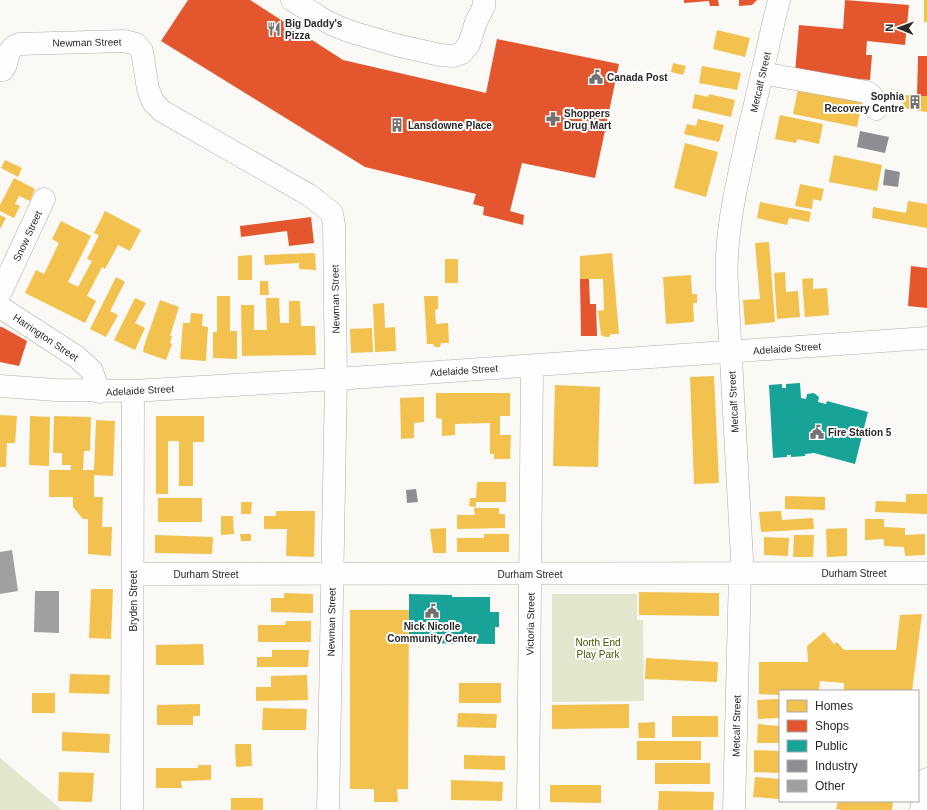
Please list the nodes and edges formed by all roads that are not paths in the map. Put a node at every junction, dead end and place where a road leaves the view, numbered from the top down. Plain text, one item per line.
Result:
1 (292, 0) edge
2 (484, 0) edge
3 (779, 0) edge
4 (0, 70) edge
5 (762, 73) junction
6 (876, 109) dead end
7 (44, 199) dead end
8 (0, 294) edge
9 (0, 307) edge
10 (927, 338) edge
11 (730, 352) junction
12 (532, 366) junction
13 (336, 380) junction
14 (0, 386) edge
15 (133, 391) junction
16 (99, 392) junction
17 (927, 573) edge
18 (133, 574) junction
19 (332, 574) junction
20 (530, 574) junction
21 (740, 574) junction
22 (927, 779) edge
23 (132, 810) edge
24 (328, 810) edge
25 (528, 810) edge
26 (734, 810) edge
27 (921, 810) edge

1 - 2 street
3 - 5 street, Metcalf Street
4 - 13 street, Newman Street
5 - 6 street
5 - 11 street, Metcalf Street
7 - 8 street, Snow Street
9 - 16 street, Harrington Street
10 - 11 street, Adelaide Street
11 - 12 street, Adelaide Street
11 - 21 street, Metcalf Street
12 - 13 street, Adelaide Street
12 - 20 street, Victoria Street
13 - 15 street, Adelaide Street
13 - 19 street, Newman Street
14 - 16 street, Adelaide Street
15 - 16 street, Adelaide Street
15 - 18 street, Bryden Street
17 - 21 street, Durham Street
18 - 19 street, Durham Street
18 - 23 street, Bryden Street
19 - 20 street, Durham Street
19 - 24 street, Newman Street
20 - 21 street, Durham Street
20 - 25 street, Victoria Street
21 - 26 street, Metcalf Street
22 - 27 street

